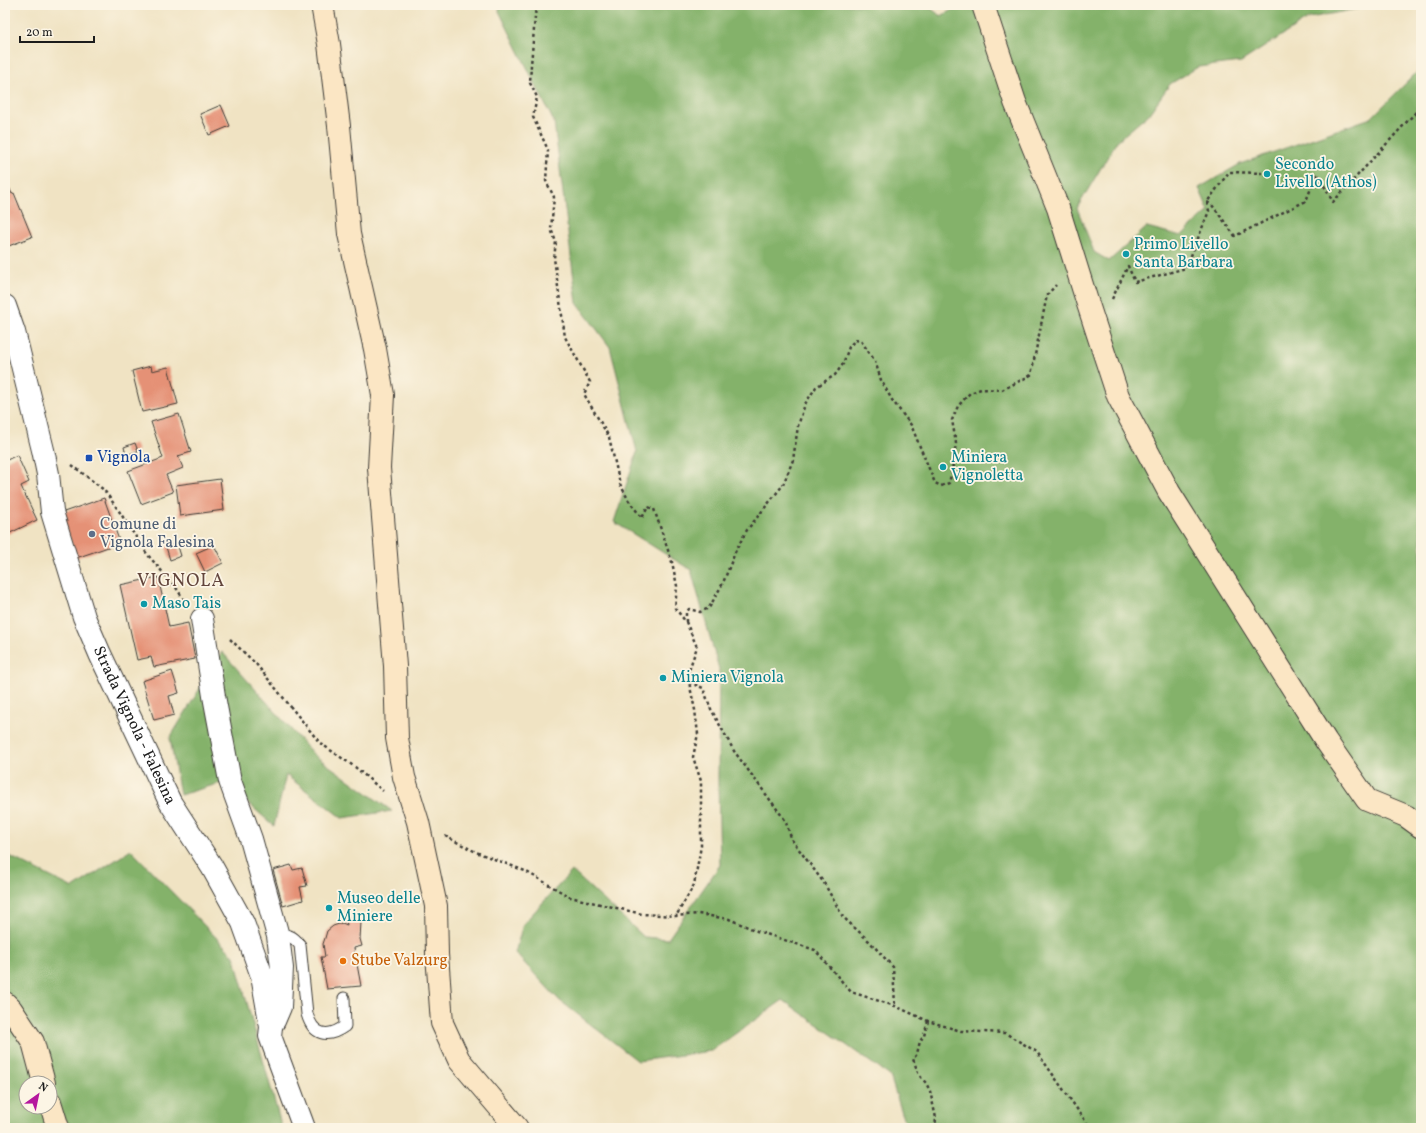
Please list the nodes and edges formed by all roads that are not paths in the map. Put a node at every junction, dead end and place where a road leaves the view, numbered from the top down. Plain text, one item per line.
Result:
1 (322, 5) edge
2 (983, 5) edge
3 (5, 306) edge
4 (202, 619) road end
5 (1421, 827) edge
6 (278, 936) junction
7 (344, 998) dead end
8 (5, 1004) edge
9 (271, 1028) junction
10 (42, 1075) edge
11 (54, 1115) edge
12 (58, 1128) edge
13 (304, 1128) edge
14 (516, 1128) edge

1 - 14 street
2 - 5 street
3 - 9 street, Strada Vignola - Falesina
4 - 6 street
6 - 7 lane
6 - 9 street
8 - 10 street
9 - 13 street, Strada Vignola - Falesina
11 - 12 street

